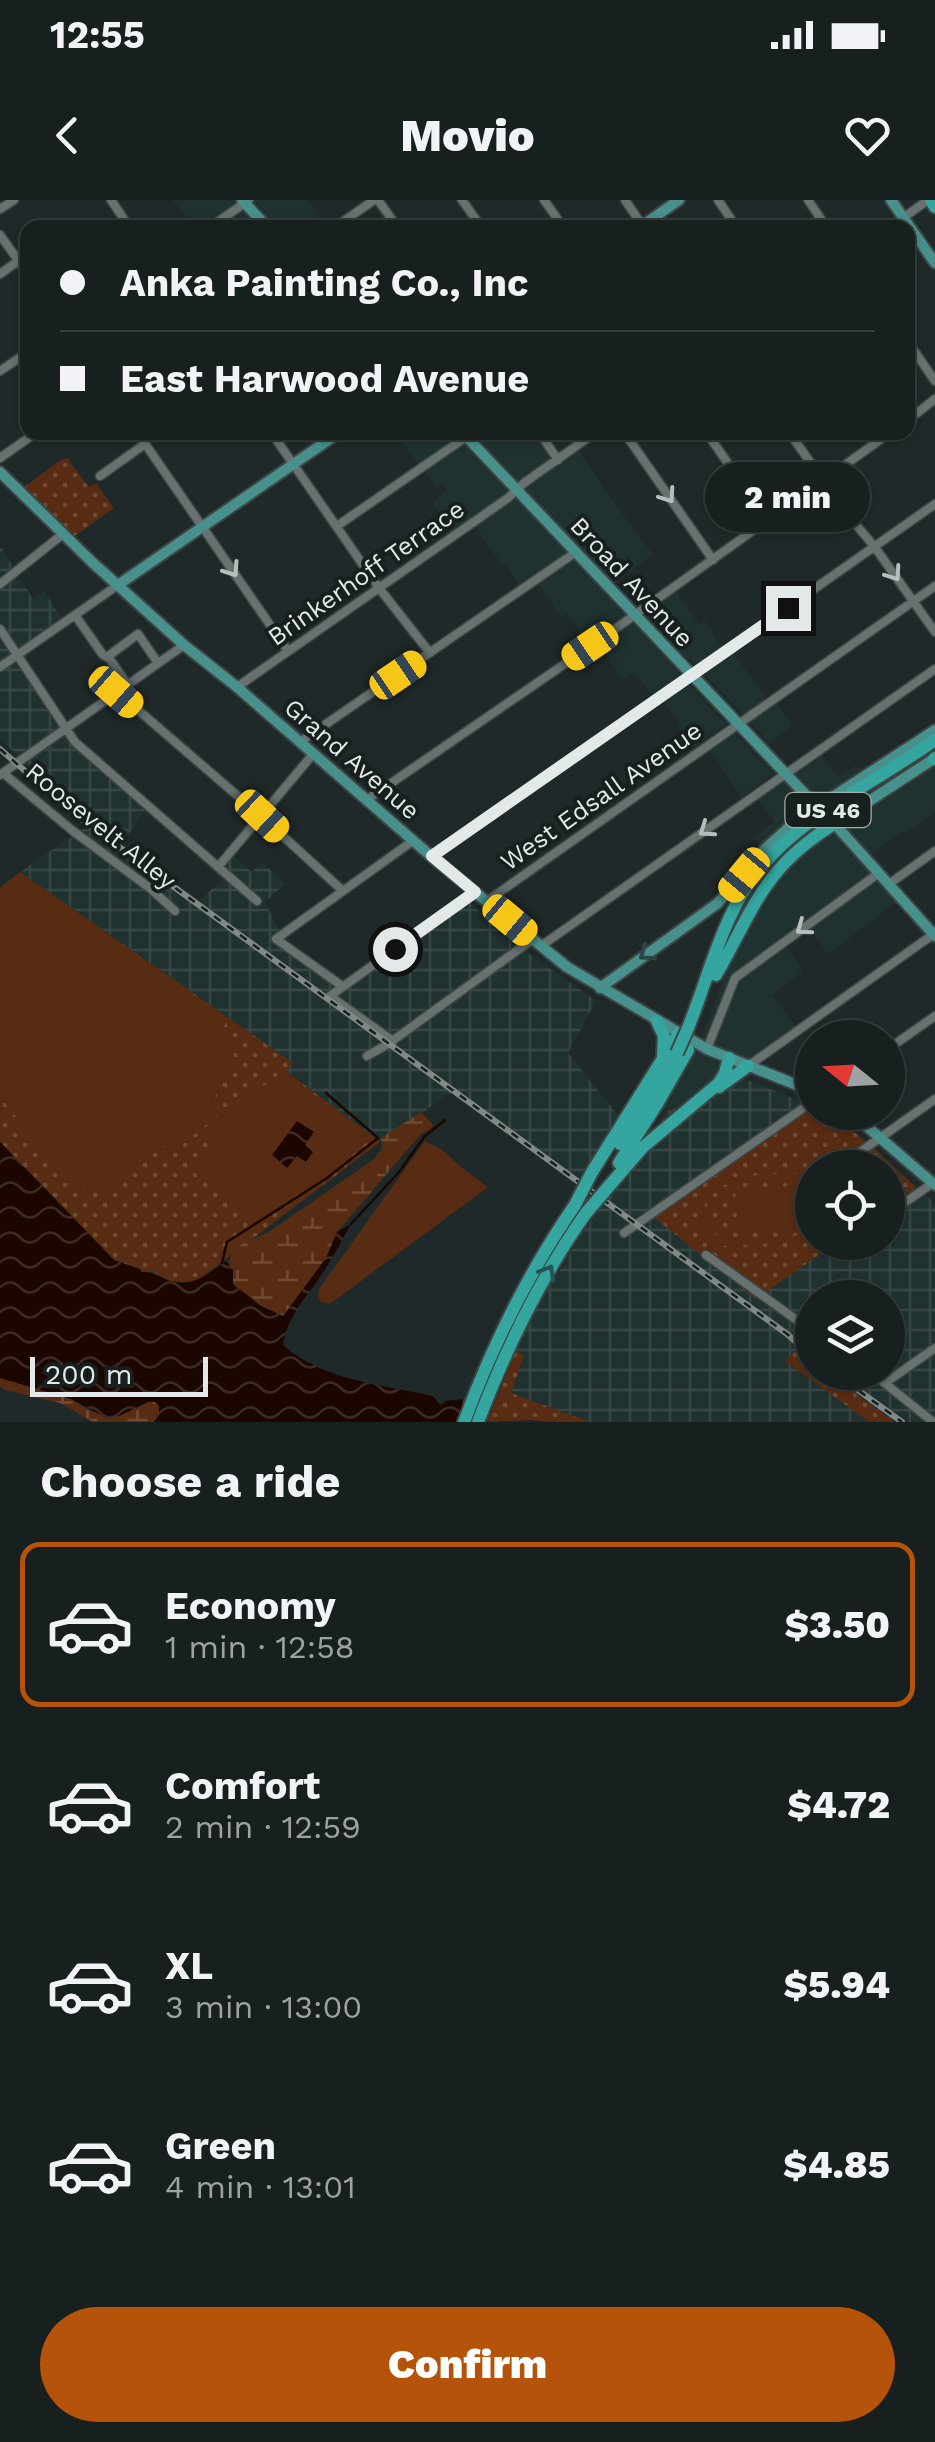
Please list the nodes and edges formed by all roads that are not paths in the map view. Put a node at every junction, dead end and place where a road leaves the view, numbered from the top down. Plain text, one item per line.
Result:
1 (14, 200) edge
2 (376, 200) edge
3 (679, 200) edge
4 (891, 200) edge
5 (929, 200) edge
6 (245, 201) edge
7 (935, 206) edge
8 (0, 209) edge
9 (903, 218) junction
10 (220, 220) edge
11 (346, 220) edge
12 (392, 220) edge
13 (652, 220) edge
14 (900, 220) edge
15 (0, 235) edge
16 (915, 235) edge
17 (18, 261) junction
18 (935, 263) edge
19 (20, 264) edge
20 (0, 274) edge
21 (915, 352) edge
22 (935, 381) edge
23 (935, 399) edge
24 (915, 415) edge
25 (26, 440) edge
26 (142, 440) edge
27 (277, 440) edge
28 (328, 440) edge
29 (456, 440) edge
30 (470, 440) edge
31 (544, 440) edge
32 (585, 440) edge
33 (630, 440) edge
34 (712, 440) edge
35 (794, 440) edge
36 (877, 440) edge
37 (145, 444) junction
38 (0, 458) edge
39 (558, 460) junction
40 (294, 464) junction
41 (0, 472) edge
42 (100, 476) dead end
43 (822, 481) junction
44 (517, 490) junction
45 (935, 504) edge
46 (768, 520) junction
47 (336, 526) junction
48 (203, 527) junction
49 (63, 534) junction
50 (874, 546) junction
51 (576, 552) junction
52 (713, 560) junction
53 (0, 584) edge
54 (118, 584) junction
55 (935, 586) edge
56 (379, 588) junction
57 (913, 602) junction
58 (75, 614) junction
59 (633, 614) junction
60 (0, 629) edge
61 (935, 632) edge
62 (184, 645) junction
63 (288, 651) junction
64 (430, 653) junction
65 (17, 655) junction
66 (107, 657) junction
67 (158, 663) junction
68 (0, 667) edge
69 (935, 669) edge
70 (691, 674) junction
71 (127, 684) junction
72 (237, 688) junction
73 (116, 692) junction
74 (738, 724) junction
75 (65, 728) junction
76 (935, 730) edge
77 (935, 740) edge
78 (300, 742) junction
79 (935, 749) edge
80 (314, 753) junction
81 (935, 758) edge
82 (785, 773) junction
83 (1, 774) edge
84 (368, 799) junction
85 (818, 808) junction
86 (262, 816) junction
87 (833, 823) junction
88 (414, 840) junction
89 (935, 852) edge
90 (432, 856) junction
91 (218, 867) junction
92 (879, 873) junction
93 (744, 875) junction
94 (889, 884) junction
95 (344, 891) junction
96 (475, 892) junction
97 (257, 901) dead end
98 (488, 901) junction
99 (176, 911) dead end
100 (934, 934) edge
101 (537, 942) junction
102 (711, 977) junction
103 (342, 986) junction
104 (600, 988) junction
105 (935, 1016) edge
106 (657, 1021) junction
107 (688, 1032) junction
108 (905, 1038) edge
109 (393, 1040) junction
110 (708, 1049) junction
111 (367, 1056) dead end
112 (662, 1058) junction
113 (729, 1058) junction
114 (748, 1066) junction
115 (795, 1084) edge
116 (935, 1099) edge
117 (688, 1107) junction
118 (795, 1114) edge
119 (872, 1130) edge
120 (880, 1137) junction
121 (862, 1150) edge
122 (602, 1178) junction
123 (934, 1184) edge
124 (905, 1203) edge
125 (580, 1209) junction
126 (624, 1234) dead end
127 (706, 1255) dead end
128 (795, 1319) edge
129 (935, 1348) edge
130 (905, 1369) edge
131 (894, 1390) edge
132 (479, 1400) junction
133 (464, 1422) edge
134 (478, 1422) edge
135 (933, 1422) edge

1 - 8 street
2 - 11 street
2 - 12 street
3 - 13 main road
4 - 9 main road
5 - 7 highway
5 - 9 street
6 - 10 street
9 - 14 street
15 - 17 street
16 - 18 main road
17 - 19 street
17 - 20 street
21 - 22 street
23 - 24 street
25 - 38 street
26 - 37 street
27 - 40 street
28 - 40 main road
29 - 47 street
30 - 44 main road, Broad Avenue
31 - 39 street
32 - 39 street, Brinkerhoff Terrace
33 -> 52 street
34 - 46 street
35 - 43 street
36 - 43 street
37 - 42 street
37 - 48 street
39 - 44 street, Brinkerhoff Terrace
40 - 47 street
40 - 48 main road
41 - 49 main road, Grand Avenue
43 - 46 street
43 - 50 street
44 - 51 main road, Broad Avenue
44 - 56 street, Brinkerhoff Terrace
45 - 50 street
46 - 52 street
47 - 56 street
48 - 54 main road
48 -> 63 street
49 - 53 street
49 - 54 main road, Grand Avenue
50 -> 57 street
50 - 70 street
51 - 59 main road, Broad Avenue
51 - 64 street
52 - 59 street
54 - 58 street
54 - 62 main road, Grand Avenue
55 - 57 street, West Edsall Avenue
56 - 63 street, Brinkerhoff Terrace
56 - 64 street
57 - 61 street
57 - 74 street, West Edsall Avenue
58 - 65 street
58 - 66 street
59 - 70 main road, Broad Avenue
59 - 84 street
60 - 65 street
62 - 67 street
62 - 72 main road, Grand Avenue
63 - 72 street, Brinkerhoff Terrace
64 - 78 street
65 - 68 street
65 - 75 street
66 - 67 street
66 - 71 street
67 - 71 street
69 - 82 street
70 - 74 main road, Broad Avenue
70 - 90 street
71 - 73 street
72 - 78 main road, Grand Avenue
73 - 75 street
73 - 86 street
74 - 82 main road, Broad Avenue
74 - 98 street, West Edsall Avenue
75 - 83 street
75 - 91 street
76 - 85 main road
77 - 102 highway, US 46
78 - 80 main road, Grand Avenue
79 - 102 highway, US 46
80 - 84 main road, Grand Avenue
80 - 86 street
81 - 87 main road
82 - 85 main road, Broad Avenue
82 -> 101 street
83 - 99 street, Roosevelt Alley
84 - 88 main road, Grand Avenue
85 - 87 main road, Broad Avenue, bridge
85 - 93 main road
86 - 91 street
86 - 95 street
87 - 92 main road, Broad Avenue
87 - 102 highway
88 - 90 main road, Grand Avenue
88 - 95 street
89 - 94 street
90 - 96 main road, Grand Avenue
91 - 97 street
92 - 94 main road, Broad Avenue
92 -> 110 street
93 - 102 highway
93 -> 104 main road
94 - 100 main road, Broad Avenue
95 - 103 street
96 - 98 main road, Grand Avenue
96 - 103 street
98 - 101 main road, Grand Avenue
100 - 114 street
101 - 104 main road, Grand Avenue
101 - 109 street
102 - 107 highway, US 46
103 - 109 street
104 - 106 main road, Grand Avenue
105 - 108 street
106 - 107 main road, Grand Avenue
106 - 112 highway
107 - 110 main road, Grand Avenue
107 - 112 highway
107 - 122 highway, US 46, bridge
109 - 111 street
110 - 113 main road, Grand Avenue
112 - 122 highway
113 - 114 main road, Grand Avenue
113 - 117 highway
114 - 115 main road, Grand Avenue
114 - 117 highway
116 - 120 street
117 - 122 highway
118 - 126 street
119 - 120 main road
120 - 121 street
120 - 123 main road
122 - 125 highway, bridge
122 - 125 highway, bridge
123 - 124 street
125 - 132 highway
127 - 128 street
129 - 130 street
131 - 135 street
132 - 133 highway
132 - 134 highway

